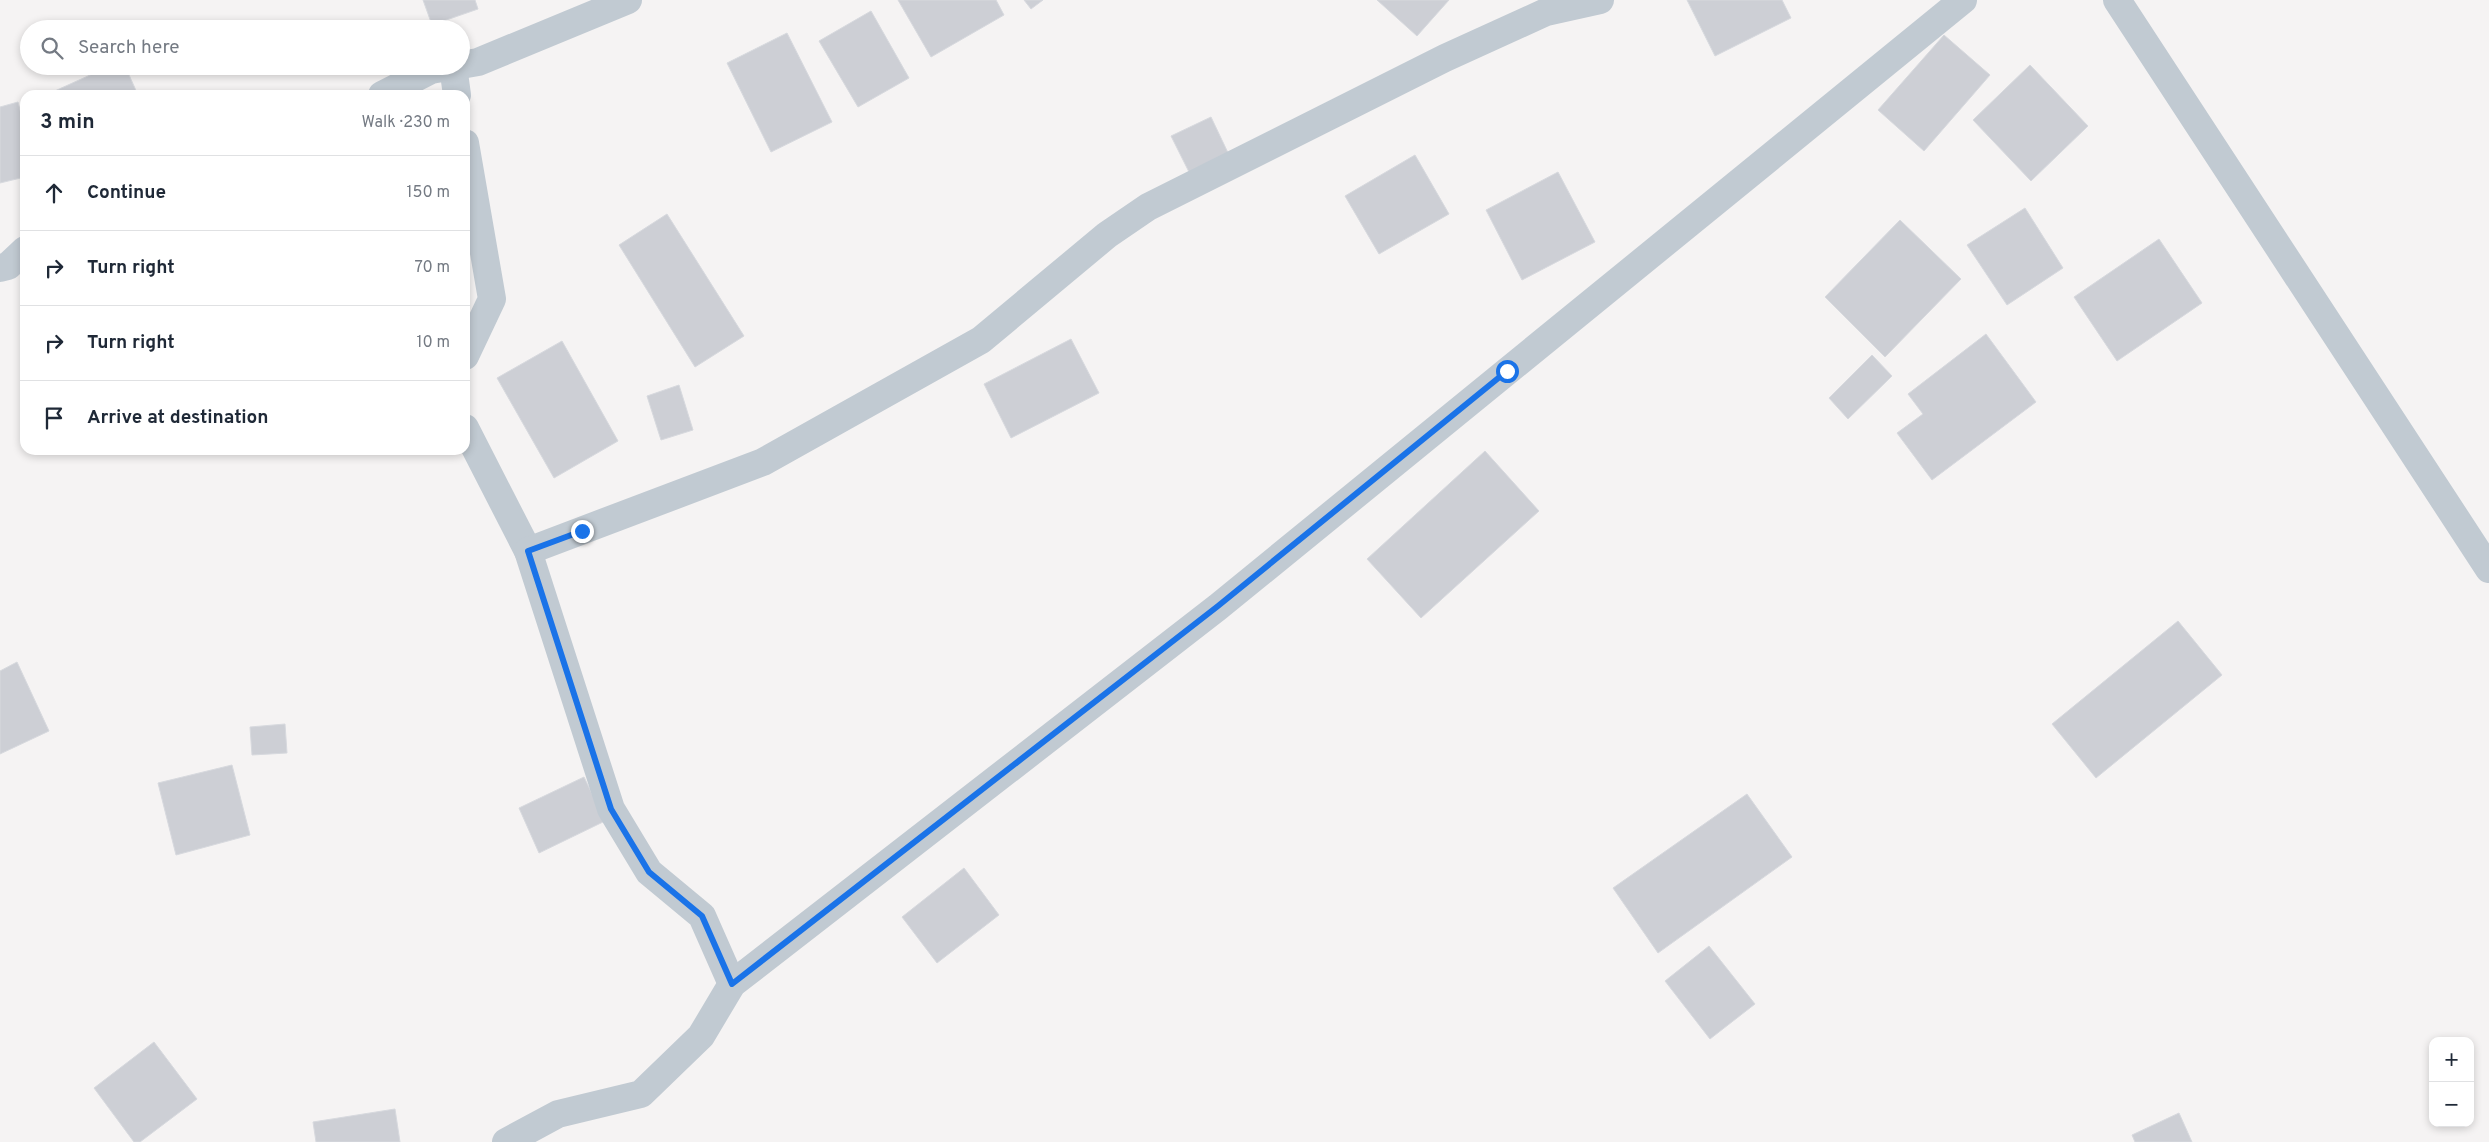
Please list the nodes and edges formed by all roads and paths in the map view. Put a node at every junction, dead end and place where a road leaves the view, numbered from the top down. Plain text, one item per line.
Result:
1 (628, 0) edge
2 (1600, 0) edge
3 (1962, 0) edge
4 (2116, 0) edge
5 (470, 63) edge
6 (421, 75) edge
7 (454, 75) edge
8 (392, 90) edge
9 (456, 90) edge
10 (470, 172) edge
11 (20, 255) edge
12 (0, 268) edge
13 (470, 346) edge
14 (470, 438) edge
15 (528, 551) junction
16 (2489, 569) edge
17 (732, 984) junction
18 (506, 1142) edge

1 - 5 street
2 - 15 street
3 - 17 street
4 - 16 street
6 - 8 street
7 - 9 street
10 - 13 street
11 - 12 street
14 - 15 street
15 - 17 street
17 - 18 street

